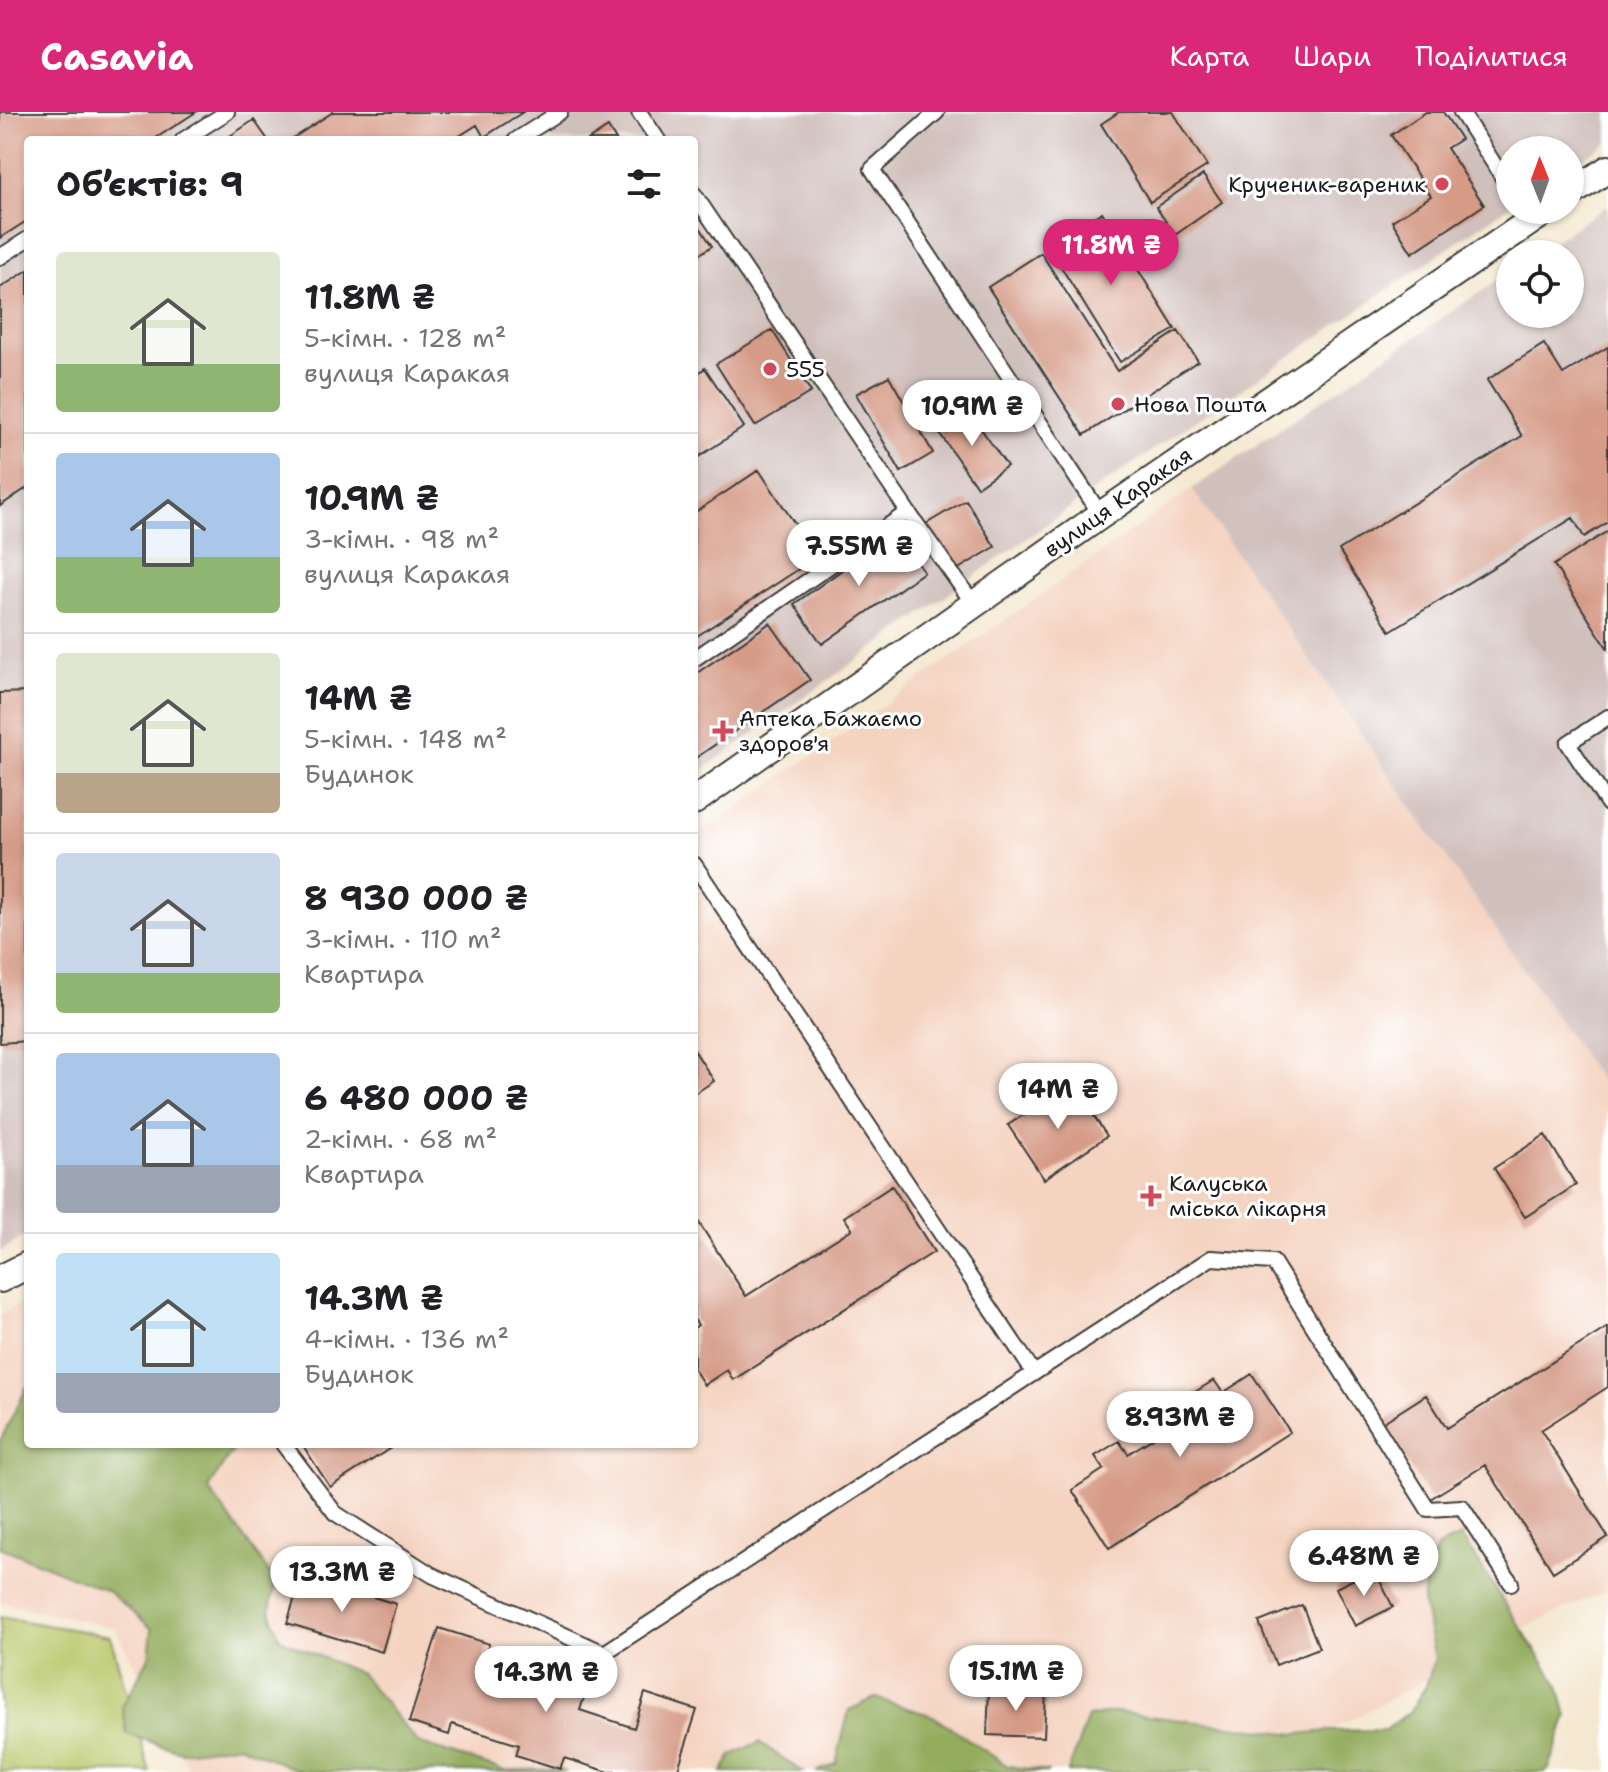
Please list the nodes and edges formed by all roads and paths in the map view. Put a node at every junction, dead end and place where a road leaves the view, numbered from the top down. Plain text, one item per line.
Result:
1 (227, 112) edge
2 (560, 112) edge
3 (639, 112) edge
4 (937, 112) edge
5 (1461, 112) edge
6 (189, 136) edge
7 (522, 136) edge
8 (655, 136) edge
9 (1496, 167) edge
10 (1608, 169) edge
11 (1584, 185) edge
12 (698, 200) edge
13 (1520, 224) edge
14 (24, 242) edge
15 (0, 257) edge
16 (908, 512) junction
17 (1101, 515) junction
18 (973, 603) junction
19 (698, 656) edge
20 (1608, 717) edge
21 (698, 798) edge
22 (1608, 804) edge
23 (698, 870) edge
24 (24, 1267) edge
25 (0, 1279) edge
26 (1034, 1373) junction
27 (286, 1448) edge
28 (1511, 1583) dead end

1 - 6 lane
2 - 7 lane
3 - 8 lane
4 - 17 lane
5 - 9 lane
10 - 11 street
12 - 16 lane
13 - 17 street, вулиця Каракая
14 - 15 lane
16 - 18 lane
16 - 19 lane
17 - 18 street, вулиця Каракая
18 - 21 street, вулиця Каракая
20 - 22 lane
23 - 26 lane
24 - 25 street
26 - 27 lane
26 - 28 lane

